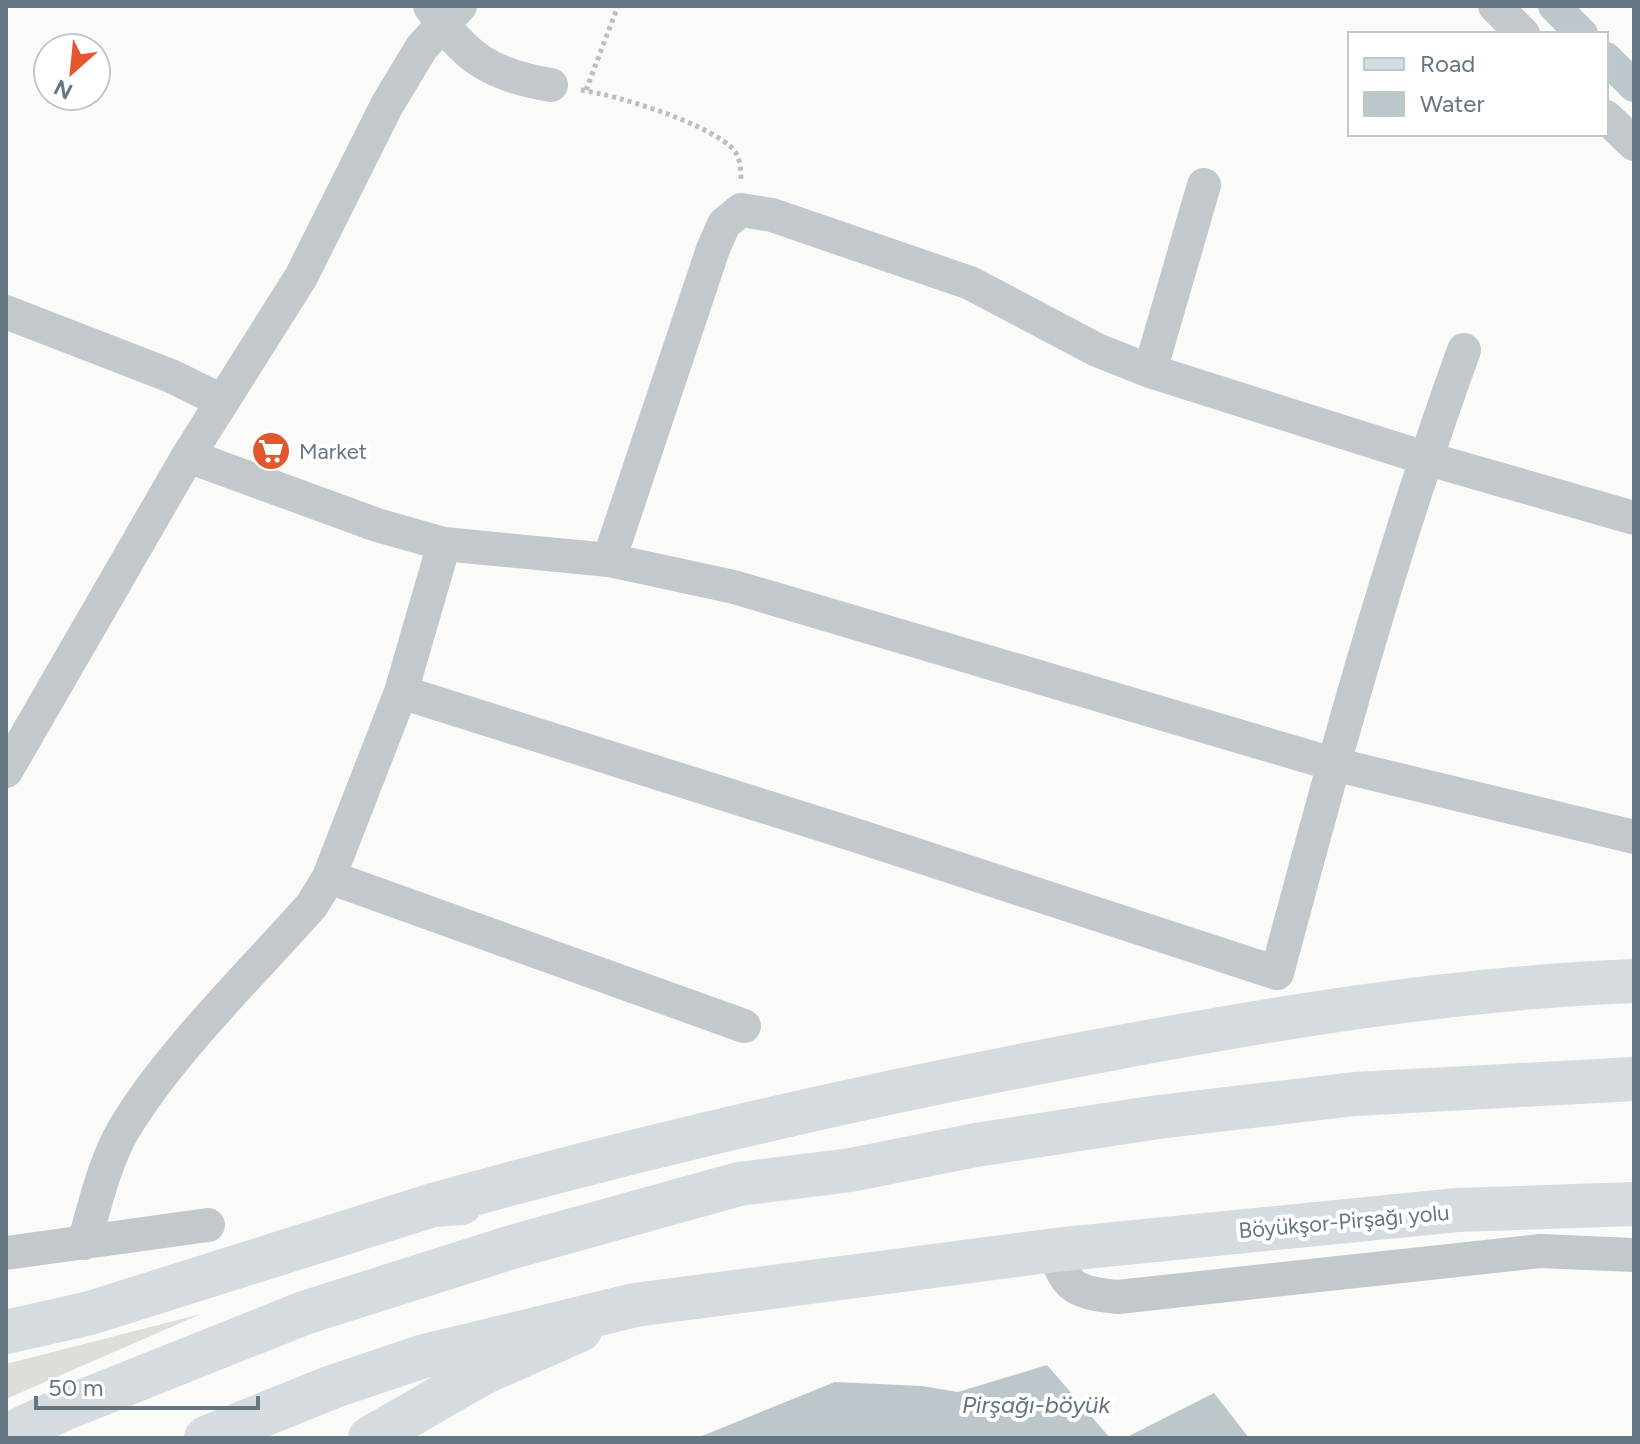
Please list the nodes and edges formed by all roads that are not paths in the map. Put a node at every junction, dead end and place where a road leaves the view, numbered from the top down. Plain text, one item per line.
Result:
1 (1495, 6) edge
2 (444, 12) edge
3 (1521, 32) edge
4 (551, 85) road end
5 (1608, 119) edge
6 (1634, 144) edge
7 (1204, 185) dead end
8 (6, 312) edge
9 (1464, 350) dead end
10 (1150, 371) junction
11 (222, 401) junction
12 (188, 456) junction
13 (1425, 458) junction
14 (1634, 518) edge
15 (444, 544) junction
16 (609, 560) junction
17 (401, 692) junction
18 (1333, 764) junction
19 (6, 771) edge
20 (1634, 837) edge
21 (329, 877) junction
22 (1634, 981) edge
23 (744, 1026) dead end
24 (1634, 1079) edge
25 (739, 1184) junction
26 (1634, 1204) edge
27 (433, 1205) junction
28 (208, 1225) dead end
29 (84, 1243) junction
30 (1055, 1250) junction
31 (6, 1253) edge
32 (1634, 1255) edge
33 (635, 1305) junction
34 (6, 1332) edge
35 (6, 1436) edge
36 (206, 1438) edge
37 (370, 1438) edge

1 - 3 street
2 - 4 street
2 - 11 street
5 - 6 street
7 - 10 street
8 - 11 street
9 - 13 street
10 - 13 street
10 - 16 street
11 - 12 street
12 - 15 street
12 - 19 street
13 - 14 street
13 - 18 street
15 - 16 street
15 - 17 street
16 - 18 street
17 - 18 street
17 - 21 street
18 - 20 street
21 - 23 street
21 - 29 street
22 - 27 main road
24 - 25 main road
25 - 27 main road
25 - 35 main road
26 - 30 main road, Böyükşor-Pirşağı yolu
27 - 34 main road
28 - 29 street
29 - 31 street
30 - 32 street
30 - 33 main road, Böyükşor-Pirşağı yolu
33 - 36 main road
33 - 37 main road

